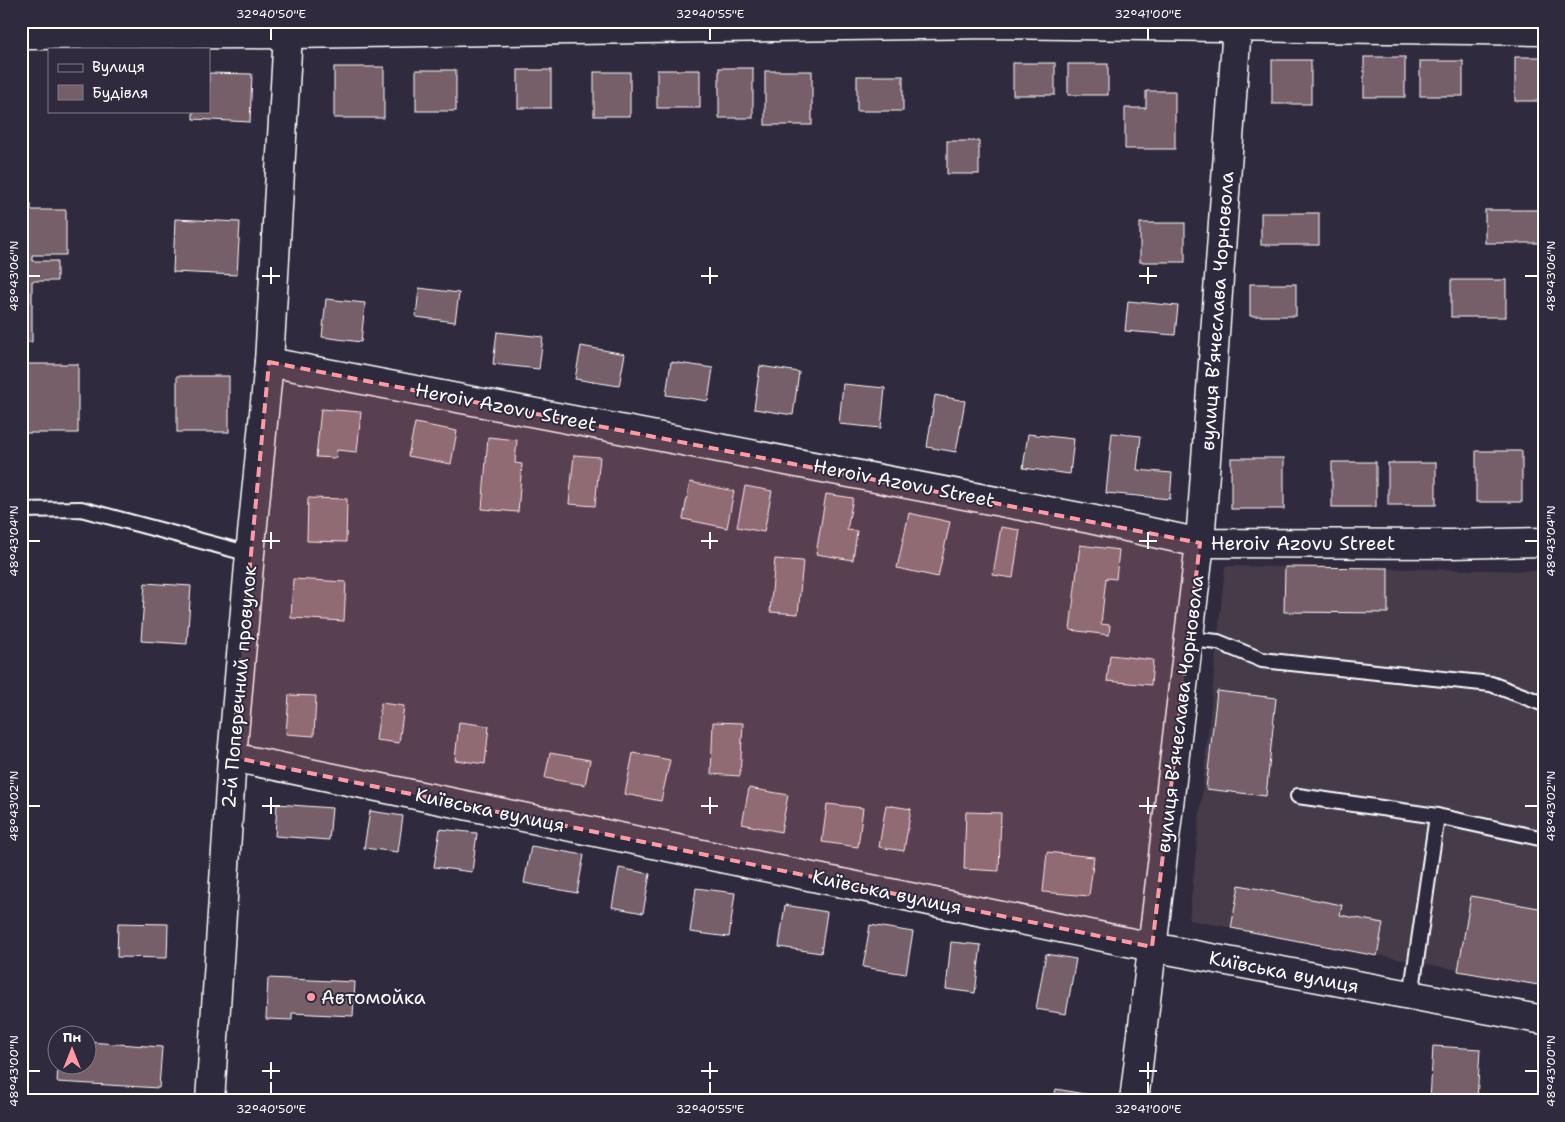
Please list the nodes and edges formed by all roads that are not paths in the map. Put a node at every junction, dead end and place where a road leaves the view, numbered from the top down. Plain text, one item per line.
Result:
1 (992, 23) edge
2 (1238, 27) junction
3 (1544, 31) edge
4 (288, 34) junction
5 (21, 35) edge
6 (269, 362) junction
7 (21, 510) edge
8 (1544, 542) edge
9 (1200, 543) junction
10 (250, 554) junction
11 (1188, 639) junction
12 (1544, 704) edge
13 (232, 756) junction
14 (1298, 796) dead end
15 (1437, 816) junction
16 (1544, 839) edge
17 (1152, 947) junction
18 (1411, 996) junction
19 (1544, 1020) edge
20 (210, 1101) edge
21 (1134, 1101) edge

1 - 2 street
1 - 4 street
2 - 3 street
2 - 9 street, вулиця Вʼячеслава Чорновола
4 - 5 street
4 - 6 street, 2-й Поперечний провулок
6 - 9 street, Heroiv Azovu Street
6 - 10 street, 2-й Поперечний провулок
7 - 10 lane
8 - 9 street, Heroiv Azovu Street
9 - 11 street, вулиця Вʼячеслава Чорновола
10 - 13 street, 2-й Поперечний провулок
11 - 12 lane
11 - 17 street, вулиця Вʼячеслава Чорновола
13 - 17 street, Київська вулиця
13 - 20 street, 2-й Поперечний провулок
14 - 15 lane
15 - 16 lane
15 - 18 lane
17 - 18 street, Київська вулиця
17 - 21 street, вулиця Вʼячеслава Чорновола
18 - 19 street, Київська вулиця

